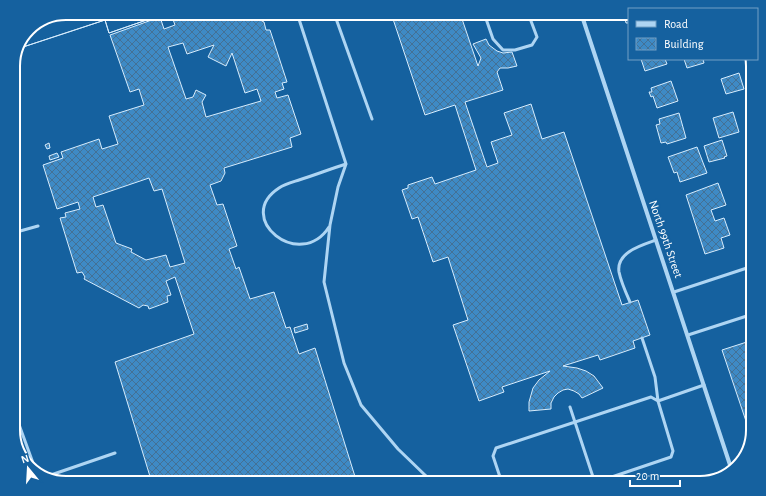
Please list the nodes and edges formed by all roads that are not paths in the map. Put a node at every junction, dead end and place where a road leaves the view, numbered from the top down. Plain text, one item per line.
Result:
1 (299, 20) edge
2 (337, 20) edge
3 (486, 20) edge
4 (531, 20) edge
5 (583, 20) edge
6 (372, 119) dead end
7 (346, 164) junction
8 (330, 225) junction
9 (38, 226) dead end
10 (20, 231) edge
11 (656, 240) junction
12 (746, 268) edge
13 (674, 292) junction
14 (630, 302) dead end
15 (746, 316) edge
16 (688, 335) junction
17 (642, 338) dead end
18 (704, 385) junction
19 (658, 401) junction
20 (570, 407) dead end
21 (575, 422) junction
22 (20, 427) edge
23 (28, 448) edge
24 (115, 453) dead end
25 (730, 465) edge
26 (54, 474) edge
27 (426, 476) edge
28 (500, 476) edge
29 (593, 476) edge
30 (615, 476) edge

1 - 7 lane
2 - 6 lane
3 - 4 lane
5 - 11 street, North 99th Street
7 - 8 lane
7 - 8 lane
8 - 27 lane
9 - 10 lane
11 - 13 street, North 99th Street
11 - 14 lane
12 - 13 lane
13 - 16 street, North 99th Street
15 - 16 lane
16 - 18 street, North 99th Street
17 - 19 lane
18 - 19 lane
18 - 25 street, North 99th Street
19 - 21 lane
19 - 30 lane
20 - 21 lane
21 - 28 lane
21 - 29 lane
22 - 23 lane
24 - 26 lane

